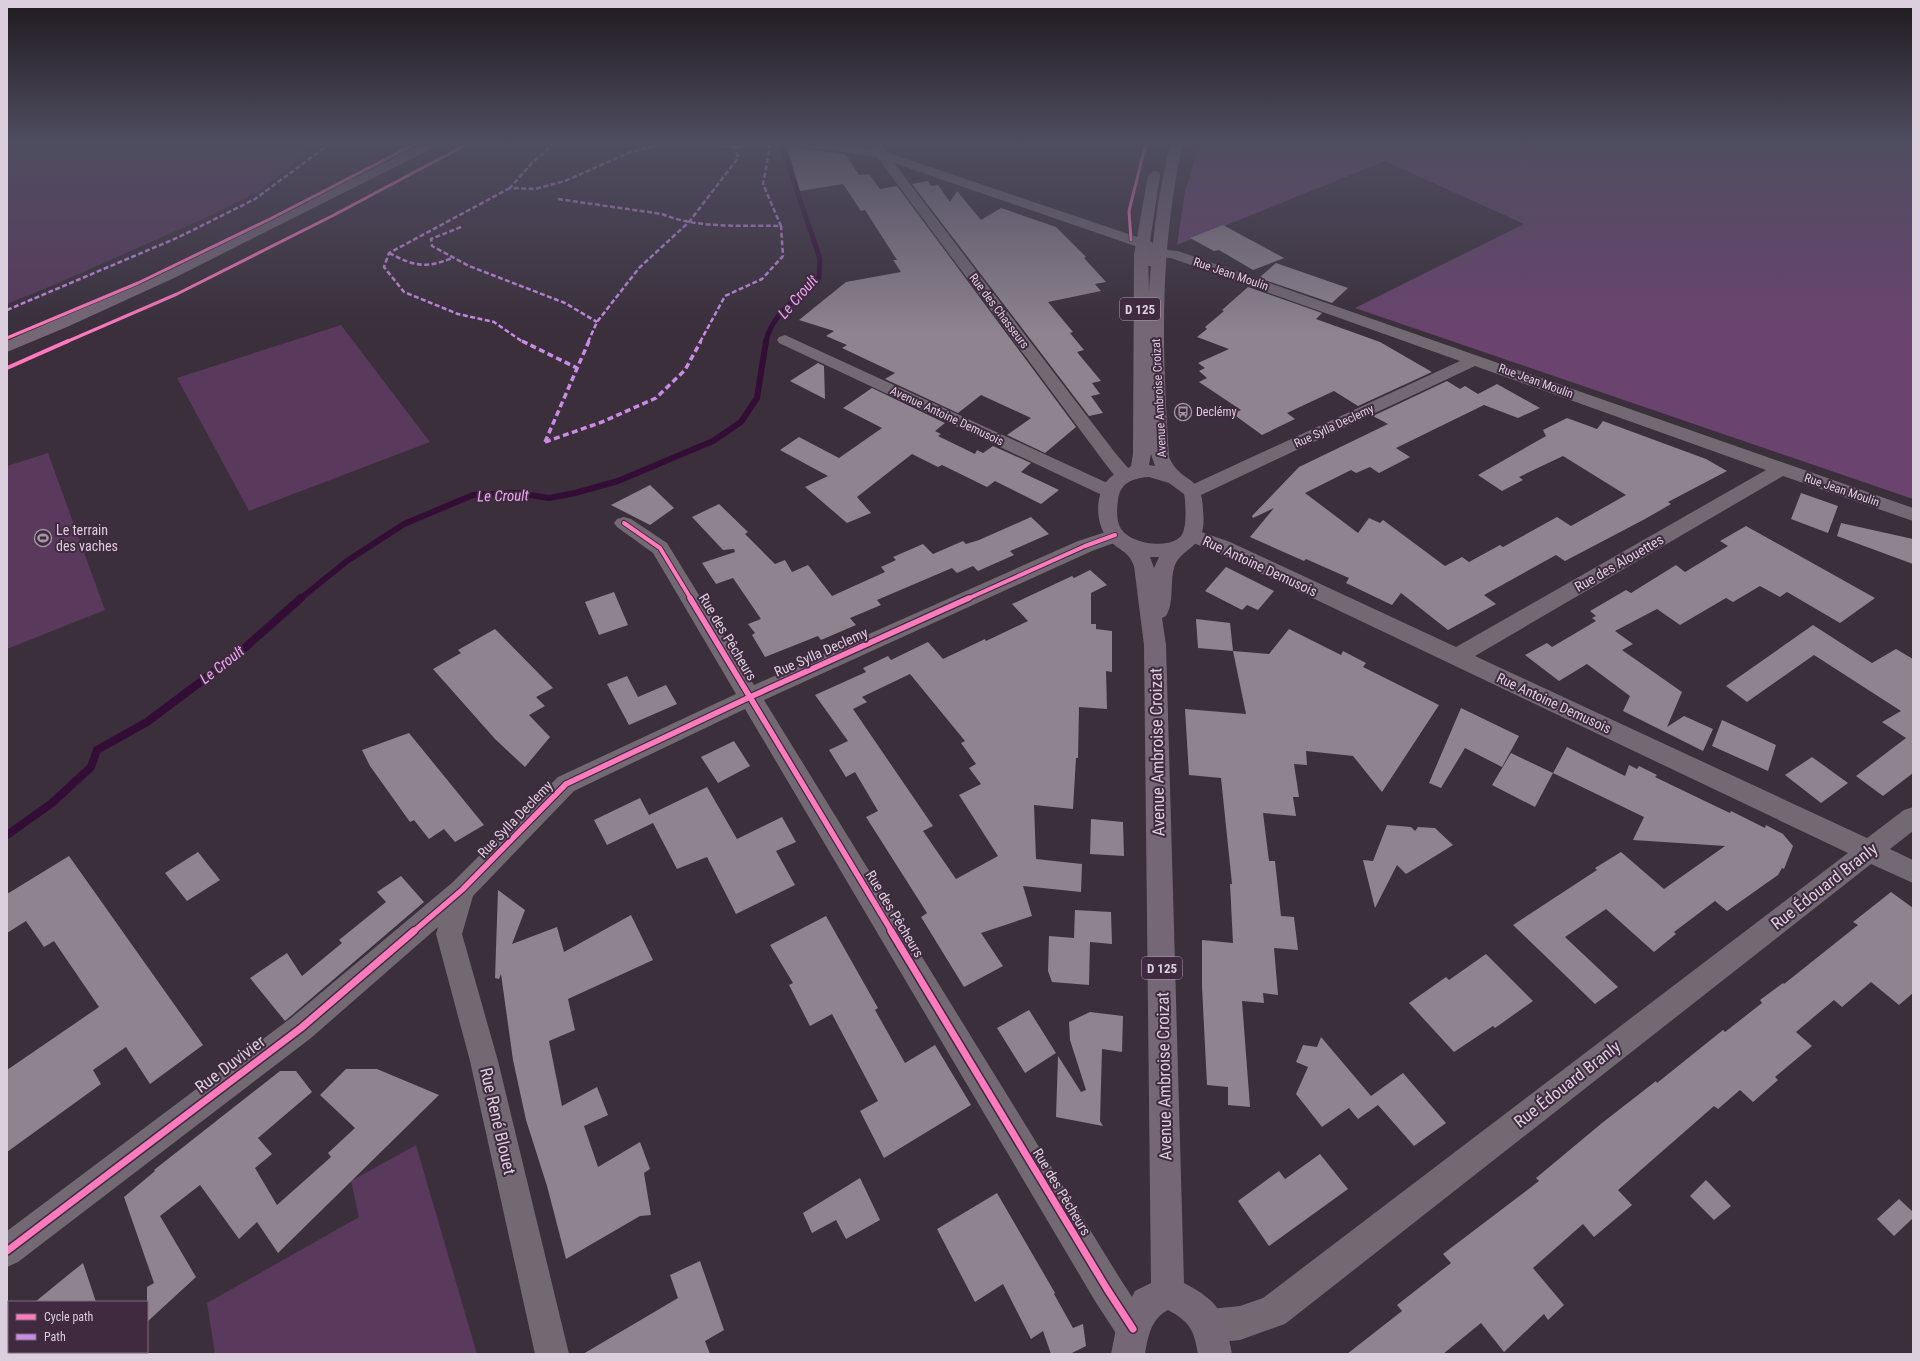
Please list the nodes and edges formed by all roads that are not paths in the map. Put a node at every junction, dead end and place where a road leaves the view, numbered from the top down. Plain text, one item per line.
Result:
1 (309, 207) edge
2 (921, 207) edge
3 (1040, 207) edge
4 (1148, 207) edge
5 (1163, 207) edge
6 (1142, 243) junction
7 (1158, 253) junction
8 (1156, 304) junction
9 (785, 340) dead end
10 (7, 347) edge
11 (1475, 360) junction
12 (1781, 469) junction
13 (1129, 475) junction
14 (1185, 486) junction
15 (1109, 491) junction
16 (1913, 515) edge
17 (624, 523) dead end
18 (1123, 540) junction
19 (1186, 540) junction
20 (1155, 644) junction
21 (1456, 657) junction
22 (750, 697) junction
23 (1913, 817) edge
24 (1869, 851) junction
25 (1913, 872) edge
26 (462, 890) junction
27 (7, 1251) edge
28 (1168, 1292) junction
29 (1212, 1340) edge
30 (1130, 1341) edge
31 (552, 1354) edge

1 - 10 main road
2 - 13 street, Rue des Chasseurs
3 - 6 street
4 - 6 main road, Avenue Ambroise Croizat / D 125
5 - 7 main road, Avenue Ambroise Croizat / D 125
6 - 8 street
6 - 13 main road, Avenue Ambroise Croizat / D 125
7 - 8 main road, Avenue Ambroise Croizat / D 125
7 - 11 street, Rue Jean Moulin
8 - 14 main road, Avenue Ambroise Croizat / D 125
9 - 15 street, Avenue Antoine Demusois
11 - 12 street, Rue Jean Moulin
11 - 14 street, Rue Sylla Declemy
12 - 16 street, Rue Jean Moulin
12 - 21 street, Rue des Alouettes
13 - 14 main road
13 - 15 main road
14 - 19 main road
15 - 18 main road
17 - 22 street, Rue des Pêcheurs
18 - 19 main road
18 - 20 main road, Avenue Ambroise Croizat / D 125
18 - 22 street, Rue Sylla Declemy
19 - 20 main road, Avenue Ambroise Croizat / D 125
19 - 21 street, Rue Antoine Demusois
20 - 28 main road, Avenue Ambroise Croizat / D 125
21 - 24 street, Rue Antoine Demusois
22 - 26 street, Rue Sylla Declemy
22 - 30 street, Rue des Pêcheurs
23 - 24 street, Rue Édouard Branly
24 - 25 street, Rue Antoine Demusois
24 - 29 street, Rue Édouard Branly
26 - 27 street, Rue Duvivier
26 - 31 street, Rue René Blouet
28 - 29 main road
28 - 30 main road

